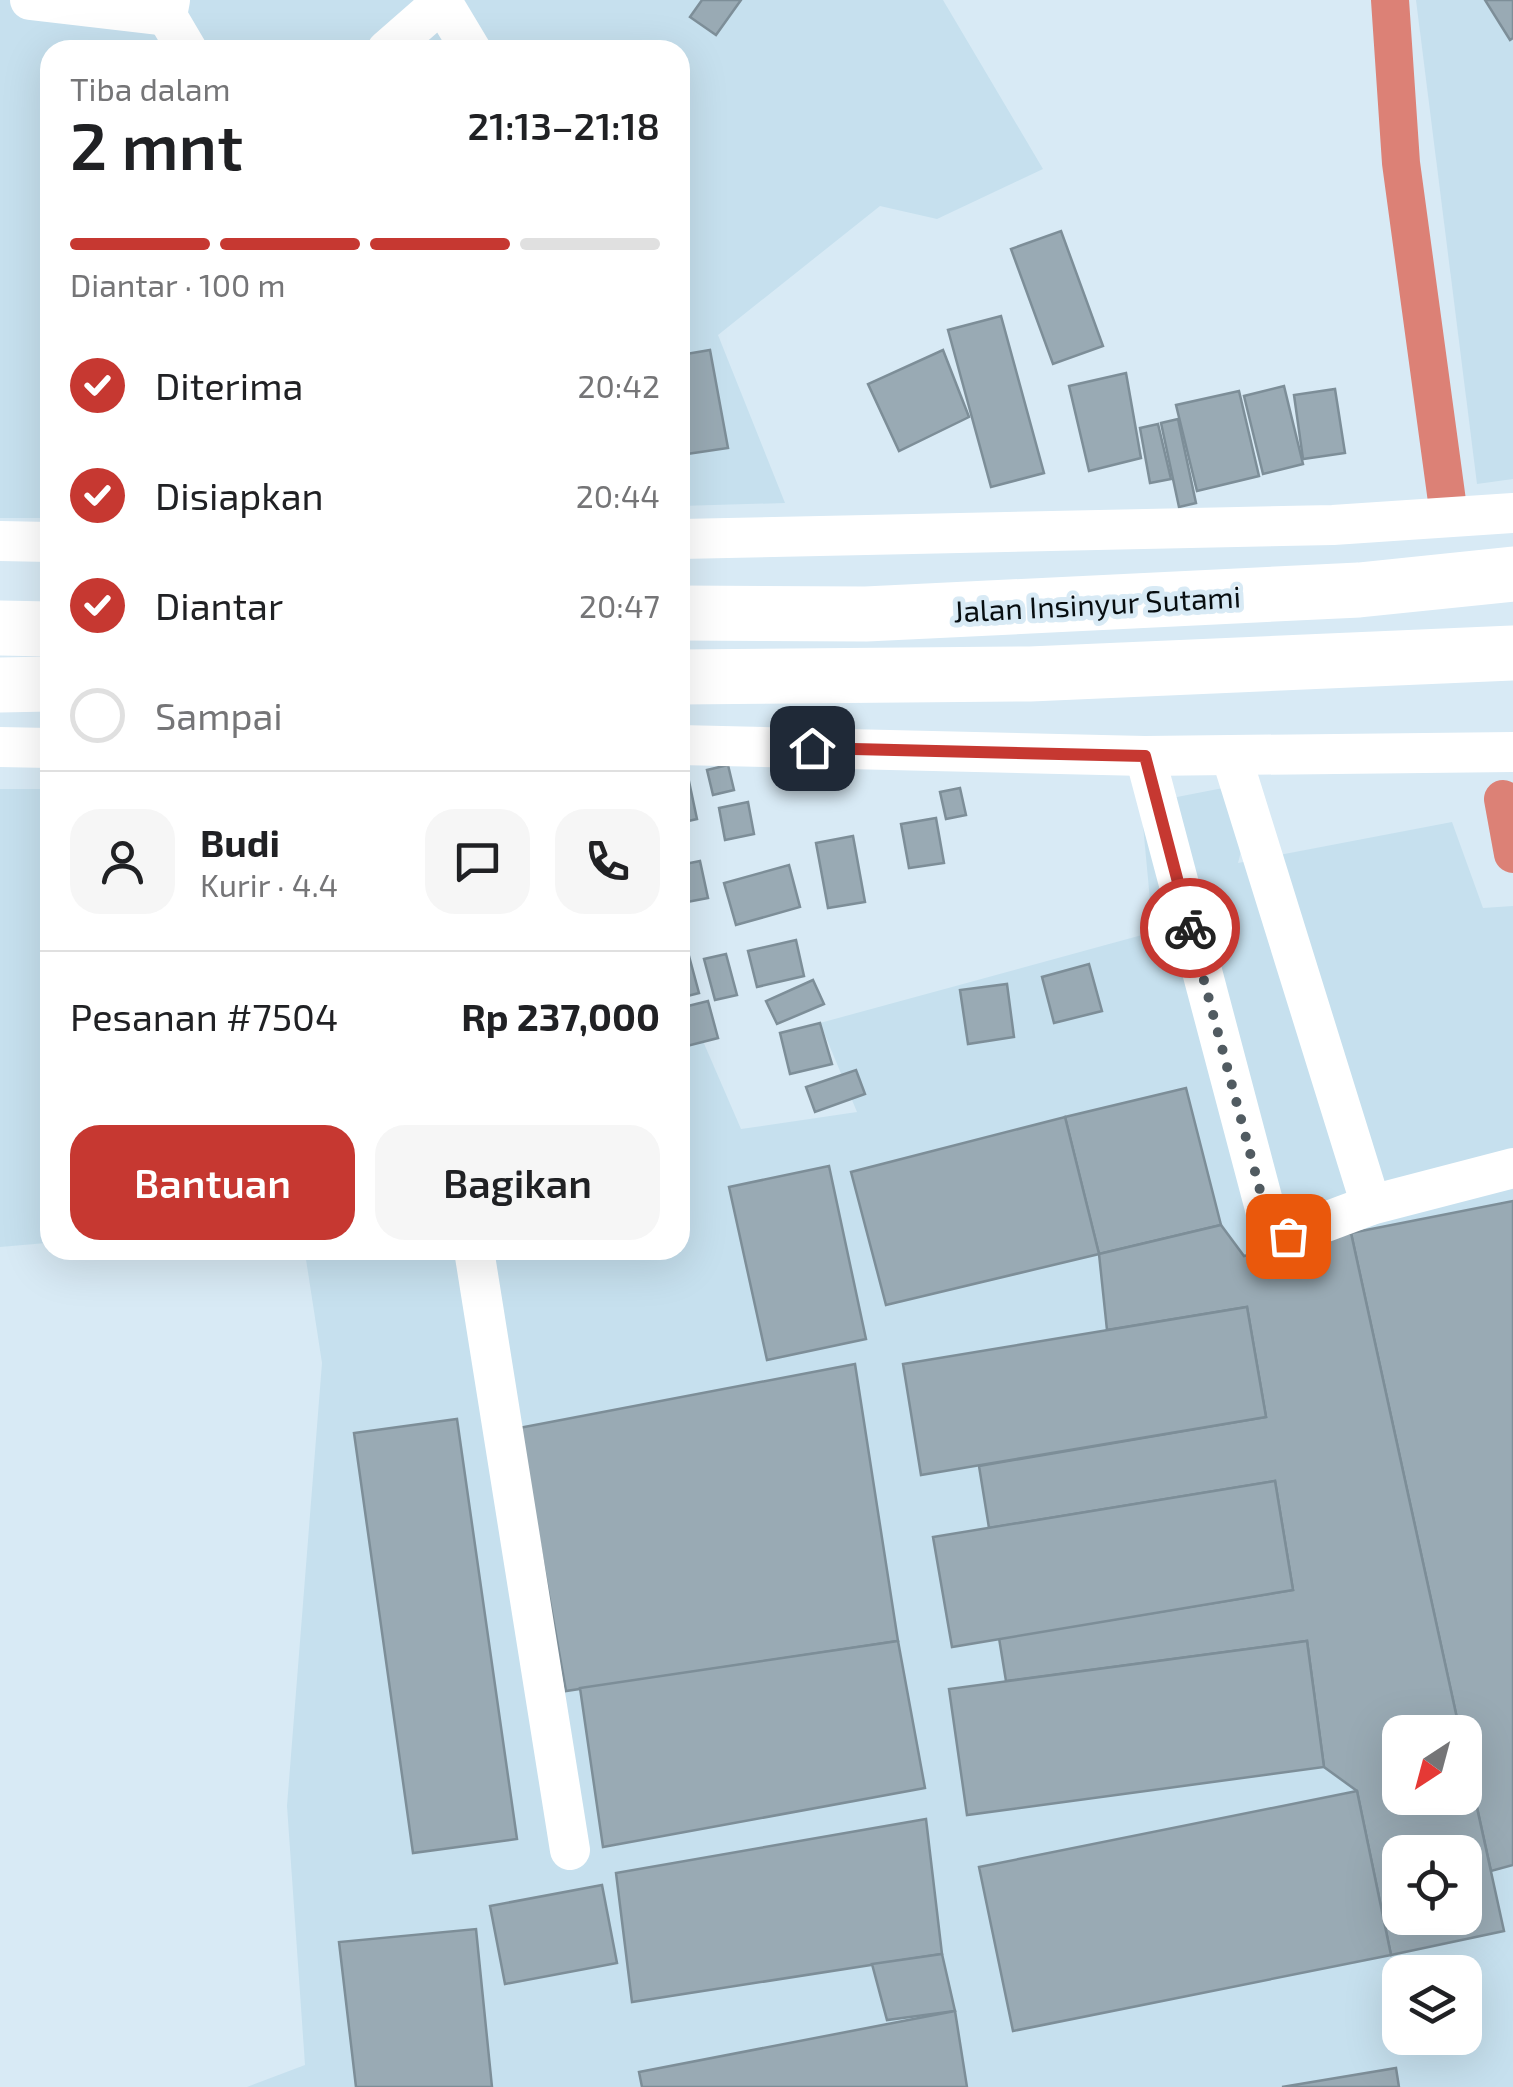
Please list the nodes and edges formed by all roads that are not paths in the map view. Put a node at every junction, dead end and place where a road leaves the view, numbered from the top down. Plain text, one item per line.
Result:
1 (30, 0) edge
2 (441, 1) edge
3 (168, 8) edge
4 (183, 40) edge
5 (398, 40) edge
6 (464, 40) edge
7 (1513, 514) edge
8 (690, 539) edge
9 (0, 541) edge
10 (40, 542) edge
11 (1513, 574) edge
12 (690, 613) edge
13 (0, 628) edge
14 (40, 629) edge
15 (1513, 653) edge
16 (690, 677) edge
17 (0, 684) edge
18 (40, 684) edge
19 (690, 745) edge
20 (0, 747) edge
21 (40, 748) edge
22 (1513, 752) edge
23 (1231, 755) junction
24 (1145, 756) junction
25 (1513, 1168) edge
26 (1370, 1205) junction
27 (476, 1260) edge
28 (570, 1850) dead end

1 - 3 street
2 - 5 street
2 - 6 street
3 - 4 street
7 - 8 street
9 - 10 street
11 - 12 highway, Jalan Insinyur Sutami
13 - 14 highway
15 - 16 highway
17 - 18 highway
19 - 24 street
20 - 21 street
22 - 23 street
23 - 24 street
23 - 26 street
24 - 26 street
25 - 26 street
27 - 28 street

